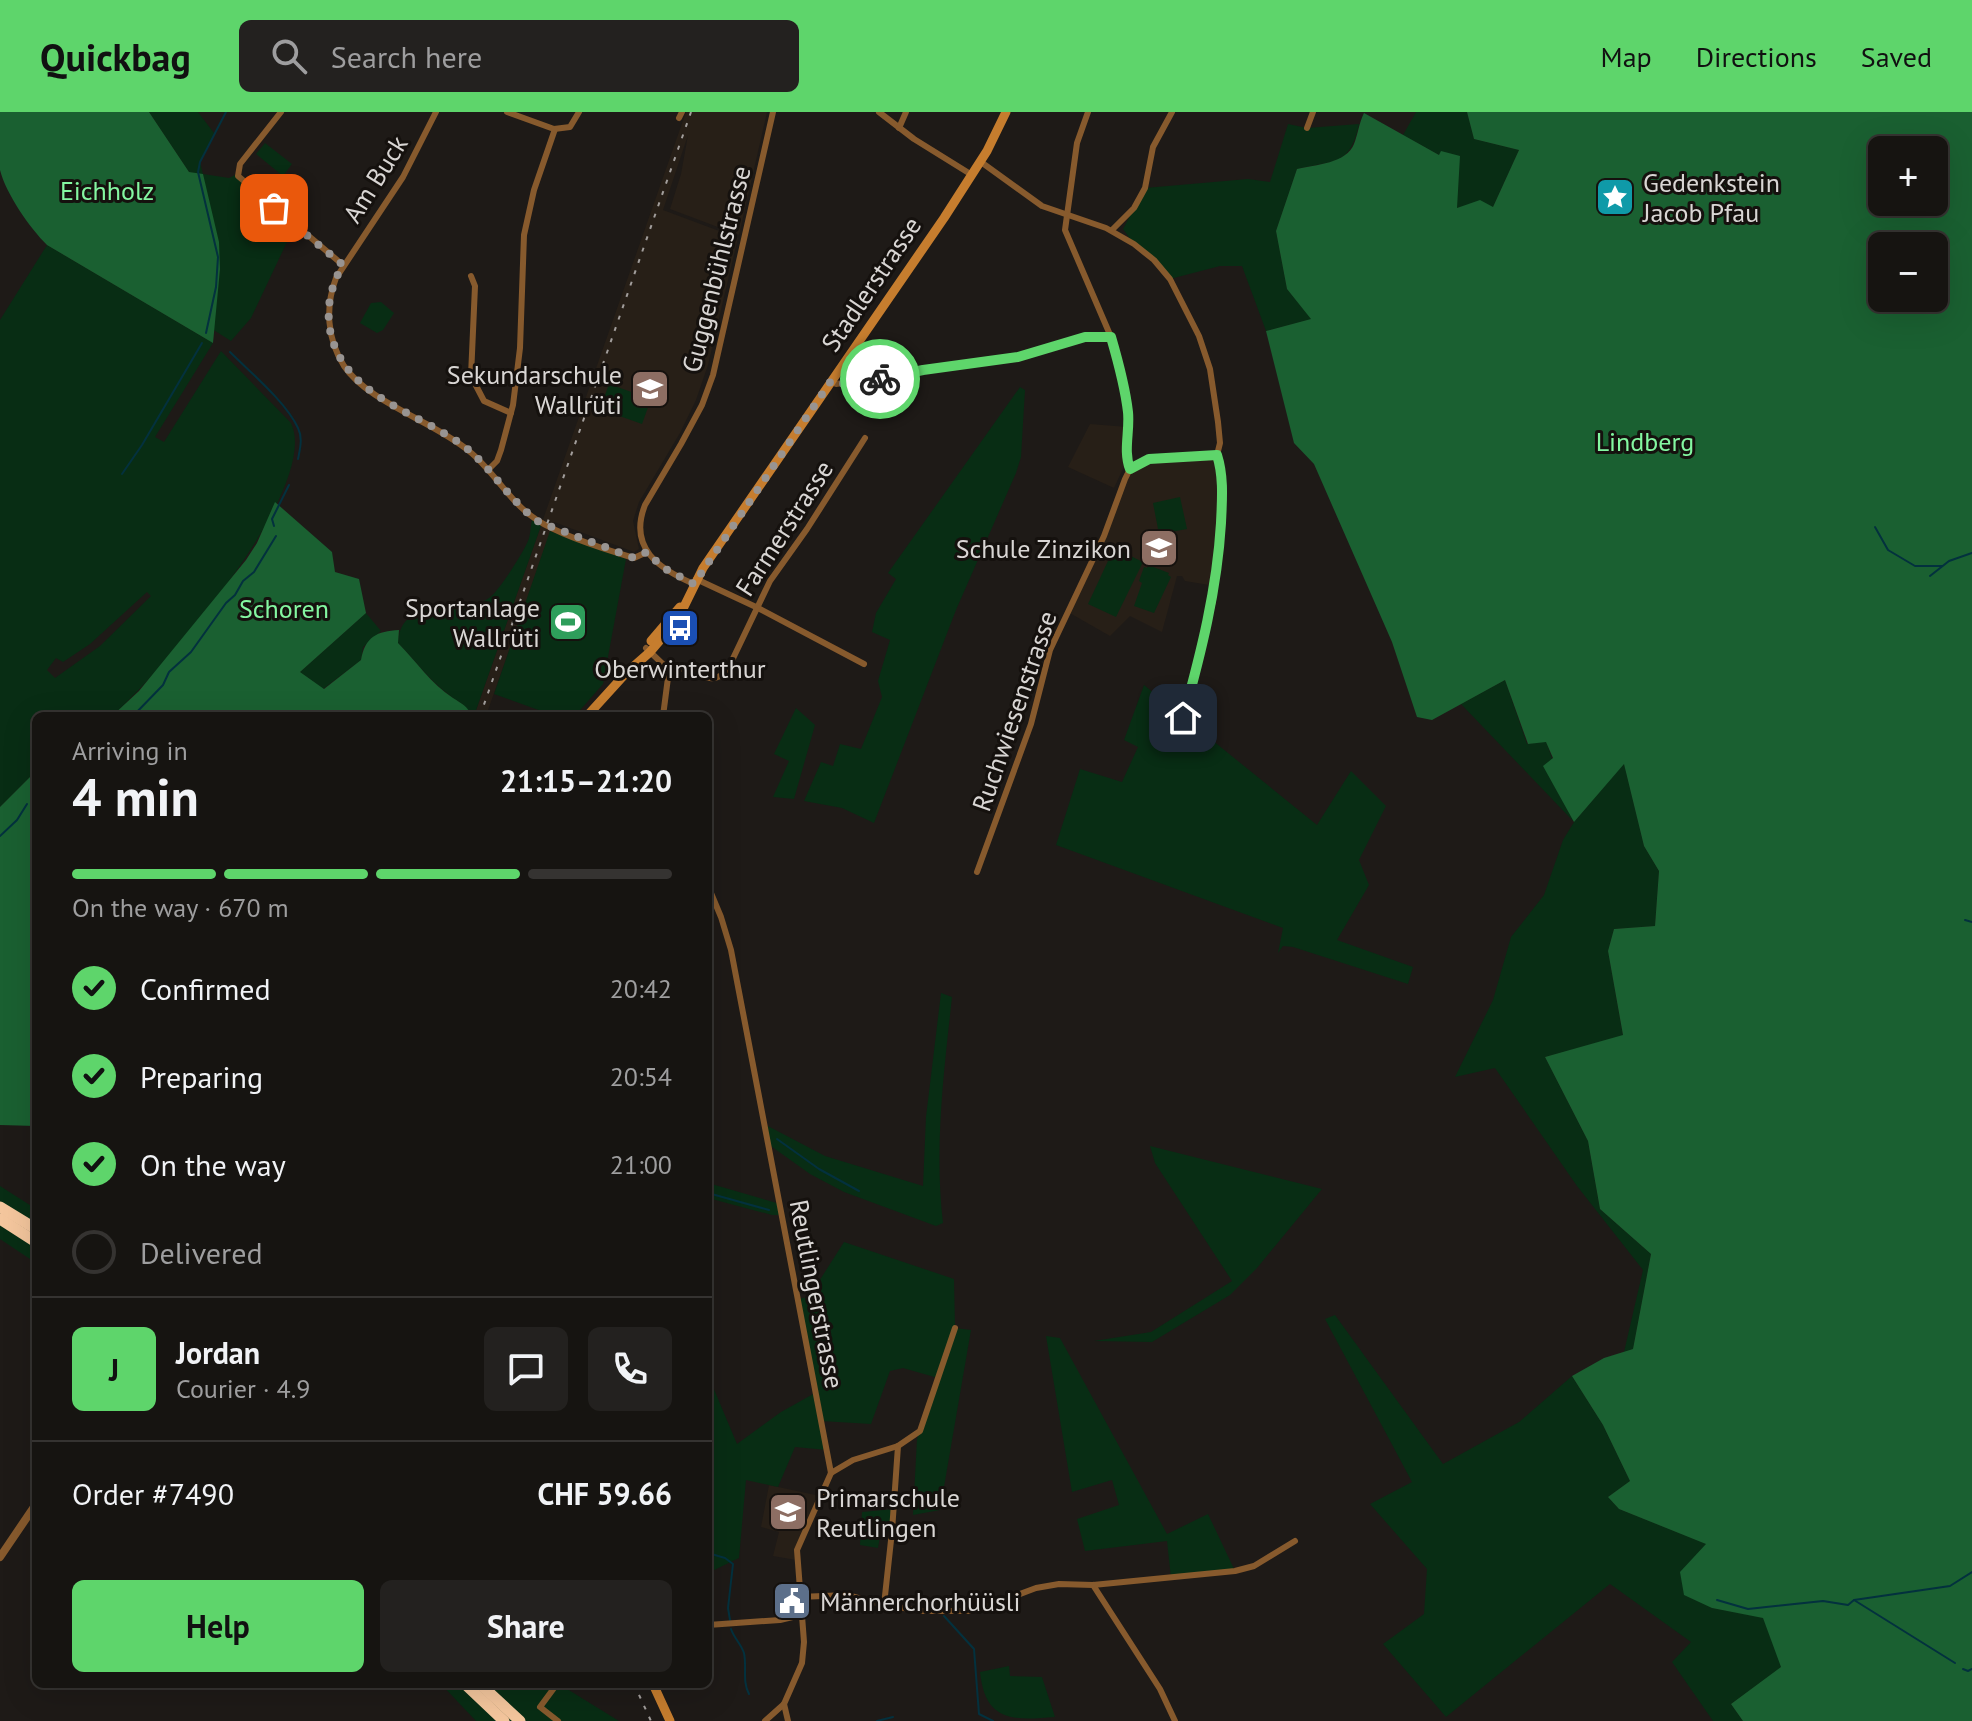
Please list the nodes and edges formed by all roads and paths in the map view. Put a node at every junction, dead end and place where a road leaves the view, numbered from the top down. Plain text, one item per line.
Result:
1 (281, 112) edge
2 (436, 112) edge
3 (507, 112) edge
4 (579, 112) edge
5 (773, 112) edge
6 (879, 112) edge
7 (906, 112) edge
8 (1006, 112) edge
9 (1088, 112) edge
10 (1172, 112) edge
11 (1313, 112) edge
12 (899, 128) junction
13 (1307, 128) dead end
14 (555, 129) junction
15 (981, 162) junction
16 (972, 175) junction
17 (1065, 216) junction
18 (1112, 230) junction
19 (343, 265) junction
20 (471, 276) dead end
21 (1111, 337) junction
22 (831, 381) junction
23 (511, 413) junction
24 (865, 438) dead end
25 (1217, 455) junction
26 (489, 469) junction
27 (1130, 469) junction
28 (647, 552) junction
29 (695, 582) junction
30 (756, 607) junction
31 (648, 650) junction
32 (864, 664) dead end
33 (669, 670) junction
34 (591, 712) edge
35 (664, 712) edge
36 (1183, 718) dead end
37 (977, 872) dead end
38 (712, 896) edge
39 (0, 1207) edge
40 (0, 1219) edge
41 (32, 1227) edge
42 (32, 1239) edge
43 (955, 1328) dead end
44 (898, 1446) junction
45 (831, 1473) junction
46 (32, 1510) edge
47 (1295, 1541) dead end
48 (0, 1557) edge
49 (1093, 1585) junction
50 (799, 1597) junction
51 (884, 1605) junction
52 (801, 1615) junction
53 (712, 1625) edge
54 (469, 1688) edge
55 (484, 1688) edge
56 (554, 1688) edge
57 (655, 1688) edge
58 (784, 1704) junction
59 (504, 1721) edge
60 (520, 1721) edge
61 (558, 1721) edge
62 (670, 1721) edge
63 (765, 1721) edge
64 (788, 1721) edge
65 (1175, 1721) edge

1 - 19 street
2 - 19 street, Am Buck
3 - 14 street
4 - 14 street
5 - 28 street, Guggenbühlstrasse
6 - 12 street
7 - 12 street
8 - 15 main road, Stadlerstrasse
9 - 17 street
10 - 18 street
11 - 13 street
12 - 16 street
14 - 23 street
15 - 16 main road, Stadlerstrasse
15 - 17 street
16 - 22 main road, Stadlerstrasse
17 - 18 street
17 - 21 street
18 - 25 street
19 - 26 street, Am Buck
20 - 23 street
21 - 22 street
21 - 27 street
22 - 29 main road, Stadlerstrasse
23 - 26 street
24 - 30 street, Farmerstrasse
25 - 27 street
25 - 36 street
26 - 28 street, Am Buck
27 - 37 street, Ruchwiesenstrasse
28 - 29 street
29 - 30 street
29 - 31 main road, Stadlerstrasse
30 - 32 street
30 - 33 street, Farmerstrasse
31 - 33 street
31 - 34 main road, Stadlerstrasse
33 - 35 street
38 - 45 street, Reutlingerstrasse
39 - 41 highway
40 - 42 highway
43 - 44 street
44 - 45 street
44 - 51 street
45 - 50 street
46 - 48 street
47 - 49 street
49 - 51 street
49 - 65 street
50 - 51 street
50 - 52 street
52 - 53 street
52 - 58 street
54 - 59 highway
55 - 60 highway
56 - 61 street
57 - 62 main road
58 - 63 street
58 - 64 street

